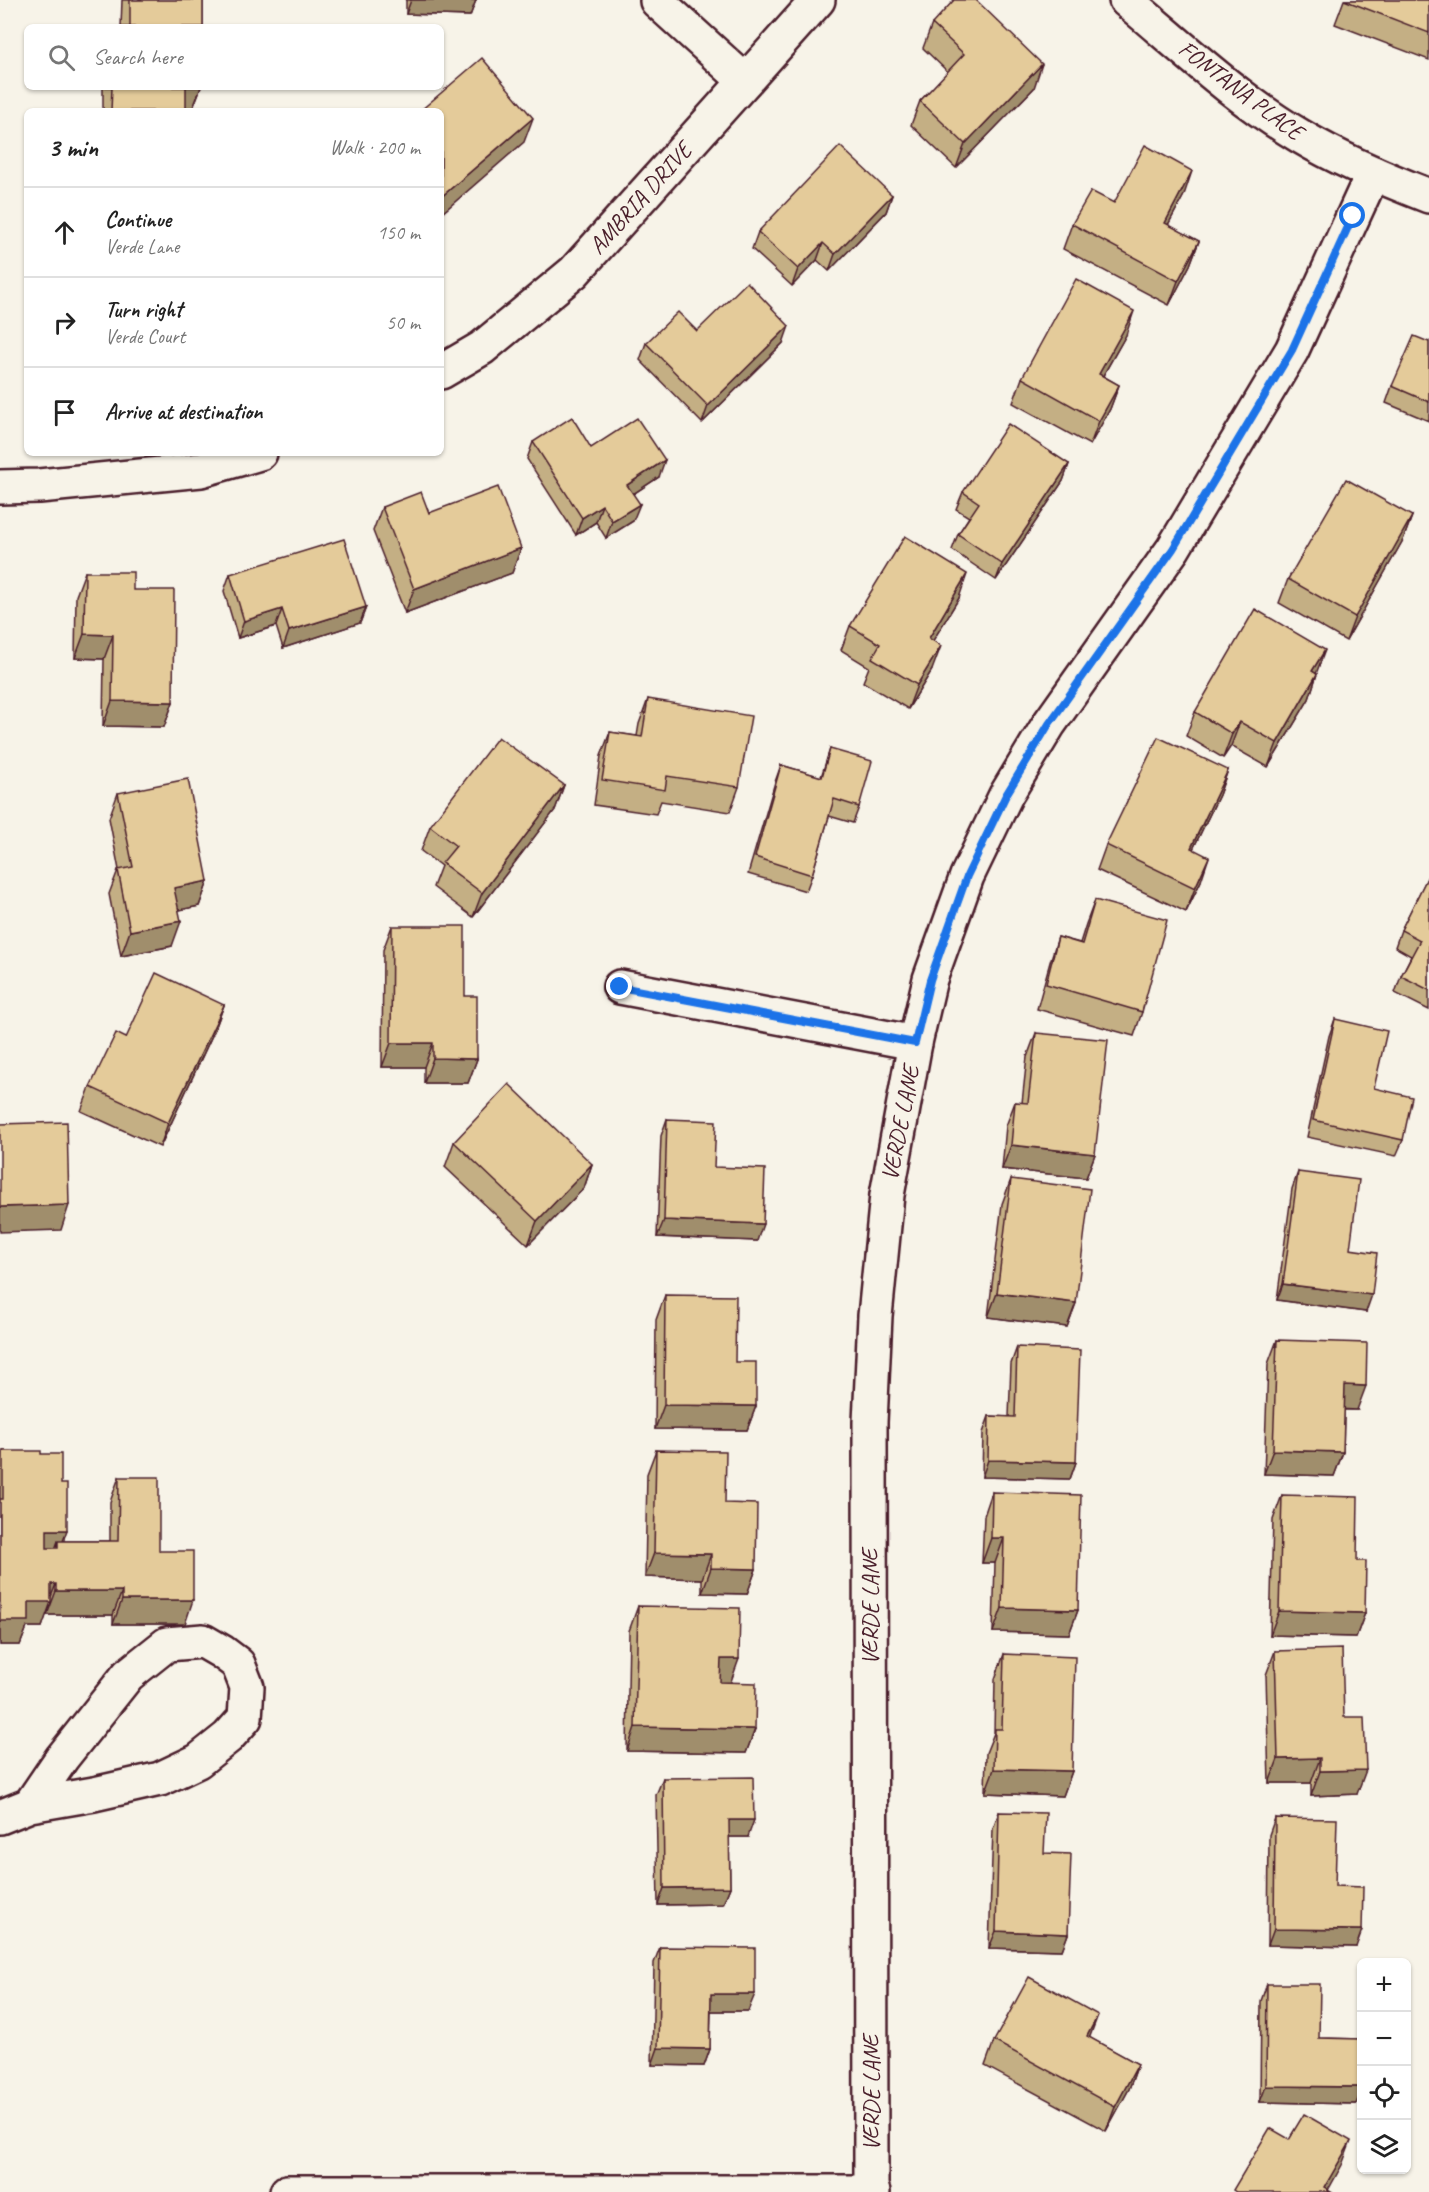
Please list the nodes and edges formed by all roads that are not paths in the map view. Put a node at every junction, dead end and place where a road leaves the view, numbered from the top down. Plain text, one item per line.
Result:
1 (818, 0) edge
2 (1126, 0) edge
3 (657, 1) edge
4 (745, 81) junction
5 (1373, 173) junction
6 (1429, 196) edge
7 (444, 370) edge
8 (250, 456) edge
9 (0, 487) edge
10 (620, 987) dead end
11 (915, 1043) junction
12 (30, 1805) junction
13 (0, 1817) edge
14 (287, 2192) edge
15 (616, 2192) edge
16 (872, 2192) edge

1 - 4 street, AMBRIA DRIVE
2 - 5 street, FONTANA PLACE
3 - 4 street
4 - 7 street, AMBRIA DRIVE
5 - 6 street, FONTANA PLACE
5 - 11 street, VERDE LANE
8 - 9 street
10 - 11 street
11 - 16 street, VERDE LANE
12 - 12 street
12 - 13 street
14 - 15 street
15 - 16 street

